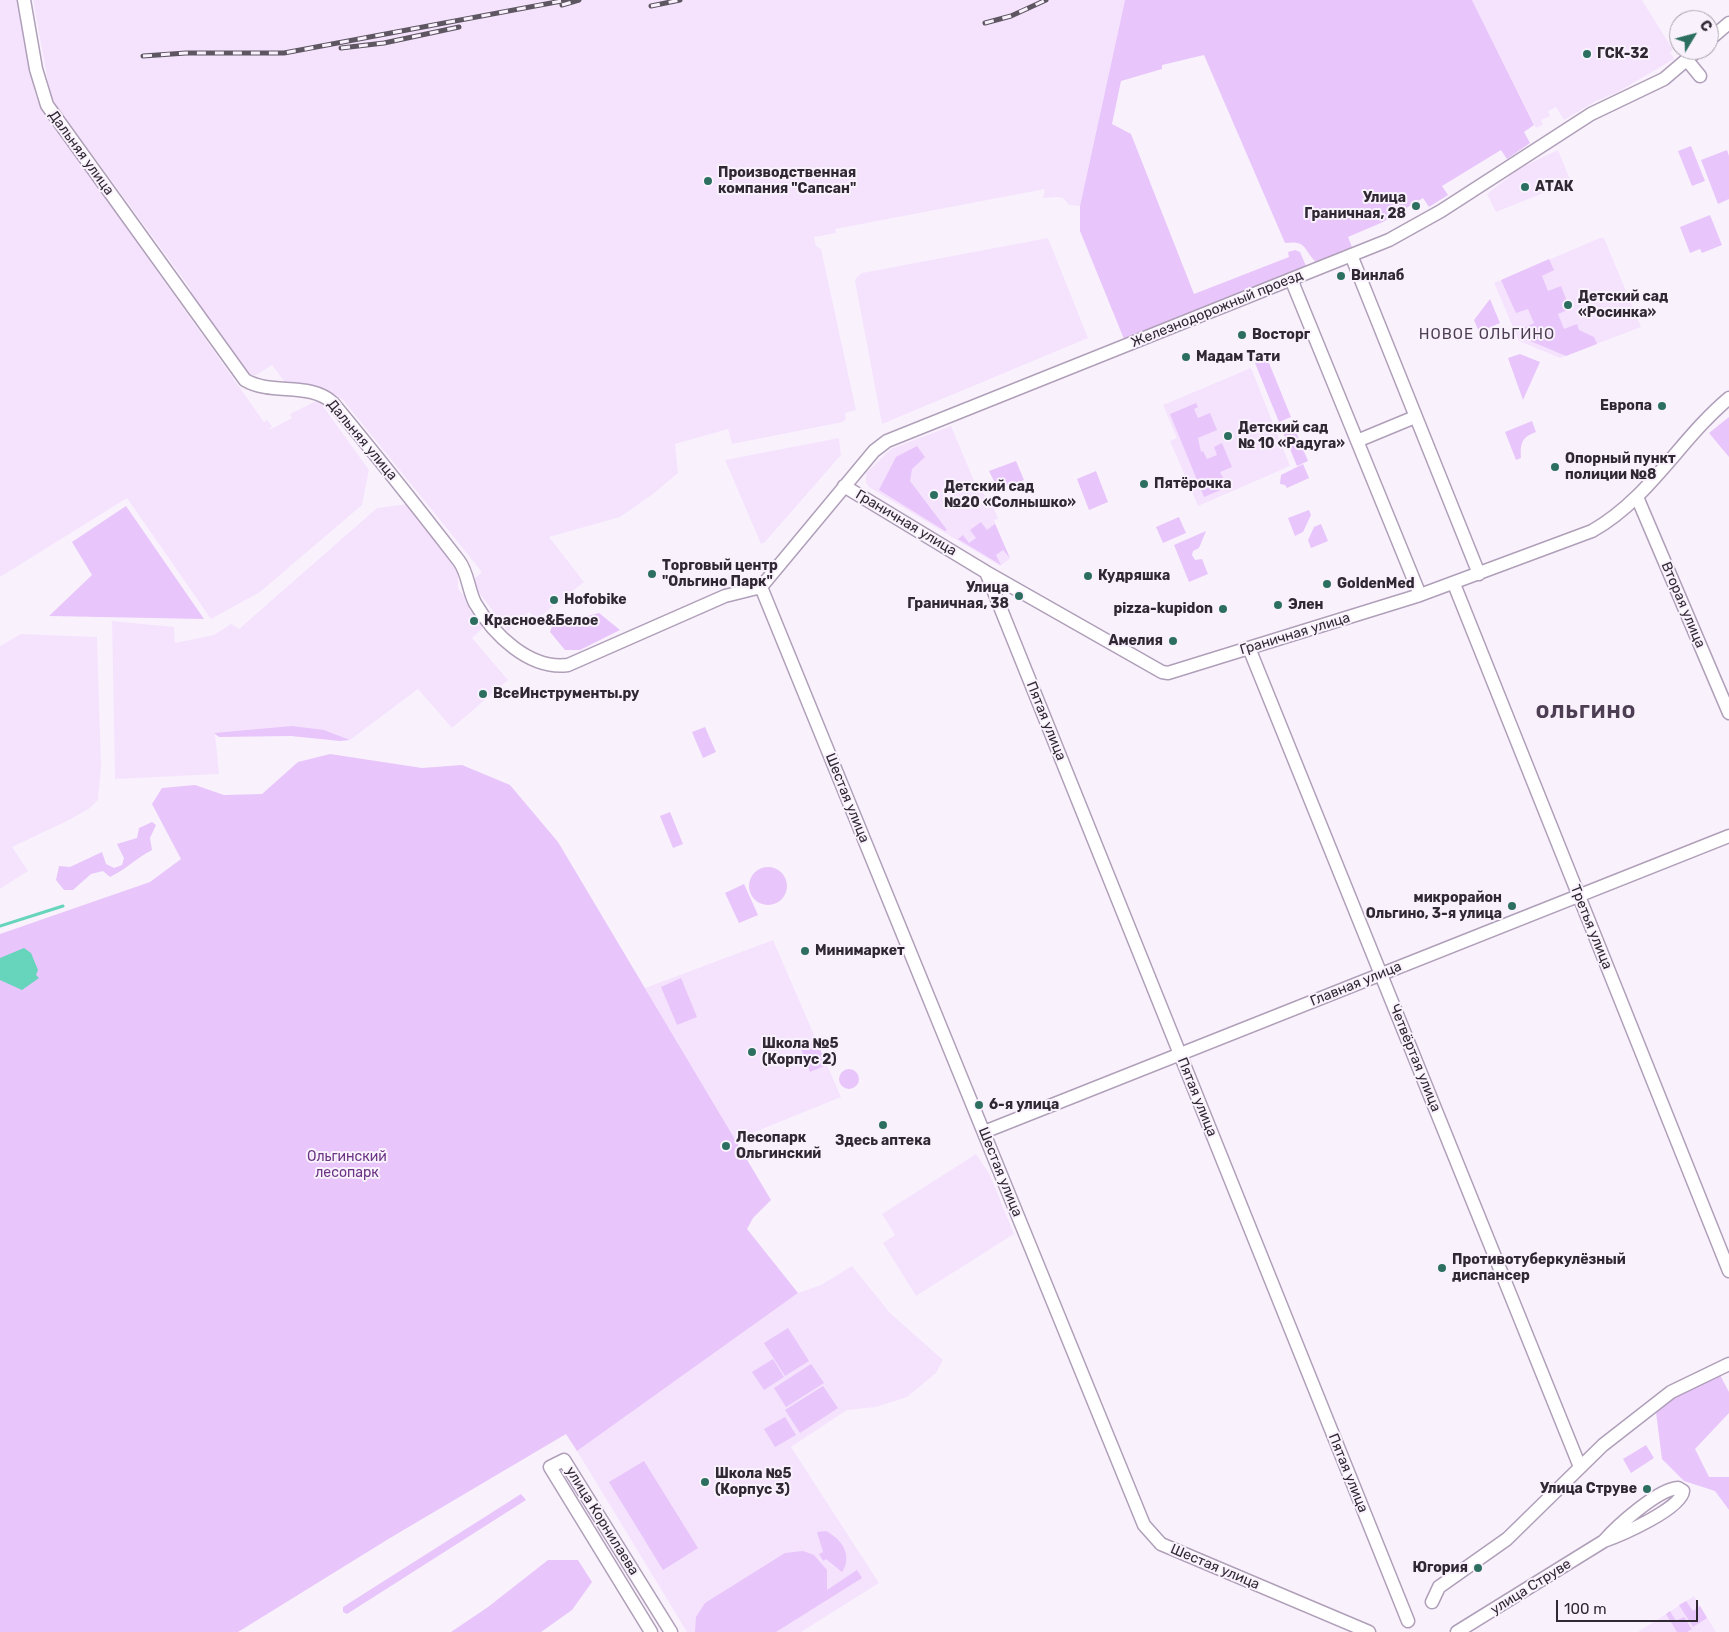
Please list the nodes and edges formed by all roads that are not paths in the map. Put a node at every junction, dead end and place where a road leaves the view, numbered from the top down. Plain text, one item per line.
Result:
1 (24, 0) edge
2 (1729, 23) edge
3 (1719, 32) edge
4 (1687, 60) edge
5 (1691, 64) dead end
6 (1700, 76) dead end
7 (1351, 256) junction
8 (1291, 279) junction
9 (1729, 398) edge
10 (1415, 417) junction
11 (1357, 441) junction
12 (844, 486) junction
13 (1637, 498) junction
14 (986, 572) junction
15 (1478, 574) junction
16 (1454, 584) junction
17 (761, 588) junction
18 (1420, 595) junction
19 (1249, 648) junction
20 (1729, 713) edge
21 (1729, 836) edge
22 (1579, 896) junction
23 (1381, 975) junction
24 (1180, 1054) junction
25 (984, 1132) junction
26 (1729, 1271) edge
27 (1729, 1364) edge
28 (1580, 1468) junction
29 (1604, 1541) junction
30 (1432, 1602) dead end
31 (1408, 1621) dead end
32 (651, 1632) edge
33 (671, 1632) edge
34 (1369, 1632) edge
35 (1457, 1632) edge

1 - 17 street, Дальняя улица
2 - 3 street
4 - 7 street, Железнодорожный проезд
5 - 6 street
7 - 8 street, Железнодорожный проезд
7 - 10 street
8 - 11 street
8 - 12 street, Железнодорожный проезд
9 - 13 street, Граничная улица
10 - 11 street
10 - 15 street
11 - 18 street
12 - 14 street, Граничная улица
12 - 17 street, Железнодорожный проезд
13 - 15 street, Граничная улица
13 - 20 street, Вторая улица
14 - 19 street, Граничная улица
14 - 24 street, Пятая улица
15 - 16 street, Граничная улица
16 - 18 street, Граничная улица
16 - 22 street, Третья улица
17 - 25 street, Шестая улица
18 - 19 street, Граничная улица
19 - 23 street, Четвёртая улица
21 - 22 street, Главная улица
22 - 23 street, Главная улица
22 - 26 street, Третья улица
23 - 24 street, Главная улица
23 - 28 street, Четвёртая улица
24 - 25 street, Главная улица
24 - 31 street, Пятая улица
25 - 34 street, Шестая улица
27 - 28 street
28 - 30 street
29 - 29 street, улица Струве
29 - 35 street, улица Струве
32 - 33 street, улица Корнилаева

